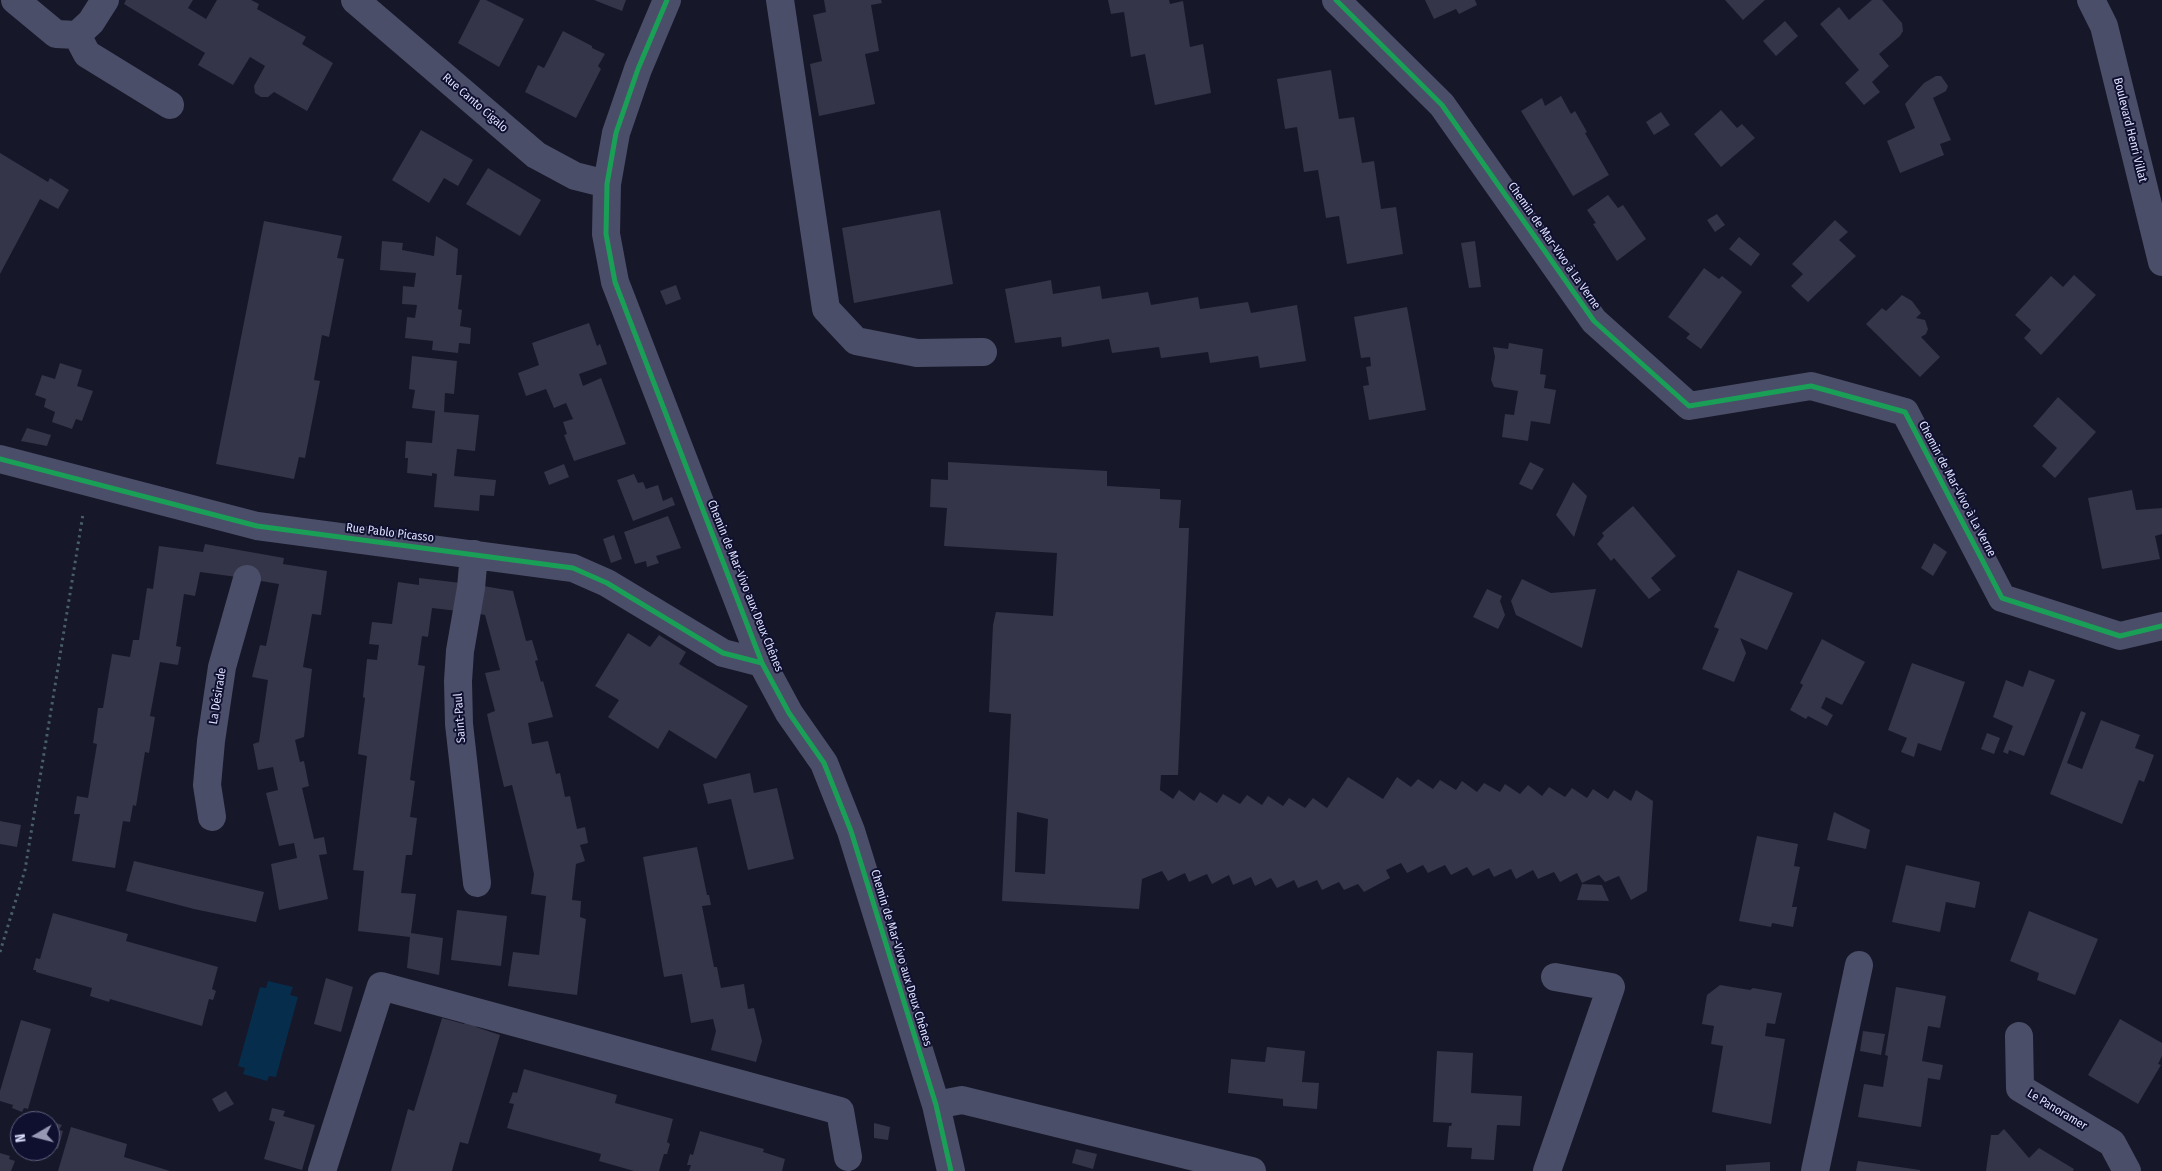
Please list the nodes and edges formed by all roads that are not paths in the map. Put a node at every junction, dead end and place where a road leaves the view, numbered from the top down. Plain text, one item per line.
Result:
1 (14, 0) edge
2 (105, 0) edge
3 (355, 0) edge
4 (667, 0) edge
5 (780, 0) edge
6 (1336, 0) edge
7 (2091, 0) edge
8 (77, 35) junction
9 (170, 104) dead end
10 (607, 184) junction
11 (2162, 262) edge
12 (983, 352) dead end
13 (0, 459) edge
14 (474, 554) junction
15 (247, 579) dead end
16 (2162, 626) edge
17 (762, 663) junction
18 (212, 817) dead end
19 (477, 883) dead end
20 (1859, 965) dead end
21 (1555, 977) dead end
22 (2019, 1036) dead end
23 (936, 1105) junction
24 (848, 1156) dead end
25 (322, 1171) edge
26 (950, 1171) edge
27 (1252, 1171) edge
28 (1547, 1171) edge
29 (1815, 1171) edge
30 (2127, 1171) edge

1 - 8 street
2 - 8 street
3 - 10 street, Rue Canto Cigalo
4 - 10 street, Chemin de Mar-Vivo aux Deux Chênes
5 - 12 street
6 - 16 street, Chemin de Mar-Vivo à La Verne
7 - 11 street, Boulevard Henri Villat
8 - 9 street
10 - 17 street, Chemin de Mar-Vivo aux Deux Chênes
13 - 14 street, Rue Pablo Picasso
14 - 17 street, Rue Pablo Picasso
14 - 19 street, Saint-Paul
15 - 18 street, La Désirade
17 - 23 street, Chemin de Mar-Vivo aux Deux Chênes
20 - 29 street
21 - 28 street
22 - 30 street, Le Panoramer
23 - 26 street, Chemin de Mar-Vivo aux Deux Chênes
23 - 27 street
24 - 25 street

